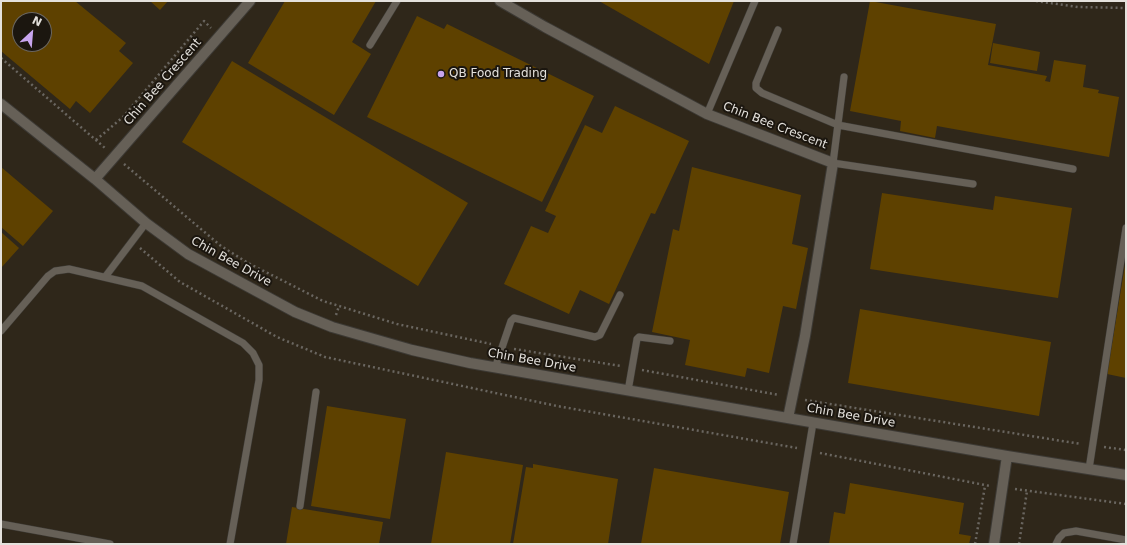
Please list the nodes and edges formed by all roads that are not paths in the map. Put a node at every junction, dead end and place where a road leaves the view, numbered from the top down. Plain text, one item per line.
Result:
1 (250, 1) edge
2 (397, 1) edge
3 (500, 1) edge
4 (755, 1) edge
5 (778, 30) dead end
6 (370, 45) dead end
7 (844, 77) dead end
8 (1, 104) edge
9 (707, 114) junction
10 (838, 124) junction
11 (833, 163) junction
12 (1074, 170) dead end
13 (95, 179) junction
14 (973, 184) dead end
15 (146, 223) junction
16 (1126, 228) edge
17 (105, 278) junction
18 (620, 295) dead end
19 (2, 330) edge
20 (670, 341) dead end
21 (495, 368) junction
22 (628, 391) junction
23 (316, 392) dead end
24 (788, 418) junction
25 (813, 423) junction
26 (1007, 456) junction
27 (1089, 469) junction
28 (1126, 475) edge
29 (300, 506) dead end
30 (1, 524) edge
31 (1126, 540) edge
32 (110, 544) edge
33 (230, 544) edge
34 (793, 544) edge
35 (994, 544) edge
36 (1056, 544) edge

1 - 13 street, Chin Bee Crescent
2 - 6 lane
3 - 9 street, Chin Bee Crescent
4 - 9 lane
5 - 10 lane
7 - 10 lane
8 - 13 street, Chin Bee Drive
9 - 11 street, Chin Bee Crescent
10 - 11 lane
10 - 12 lane
11 - 14 lane
11 - 24 street, Chin Bee Crescent
13 - 15 street, Chin Bee Drive
15 - 17 lane
15 - 21 street, Chin Bee Drive
16 - 27 lane
17 - 19 lane
17 - 33 lane
18 - 21 lane
20 - 22 lane
21 - 22 street, Chin Bee Drive
22 - 24 street, Chin Bee Drive
23 - 29 lane
24 - 25 street, Chin Bee Drive
25 - 26 street, Chin Bee Drive
25 - 34 lane
26 - 27 street, Chin Bee Drive
26 - 35 street
27 - 28 street, Chin Bee Drive
30 - 32 lane
31 - 36 lane

